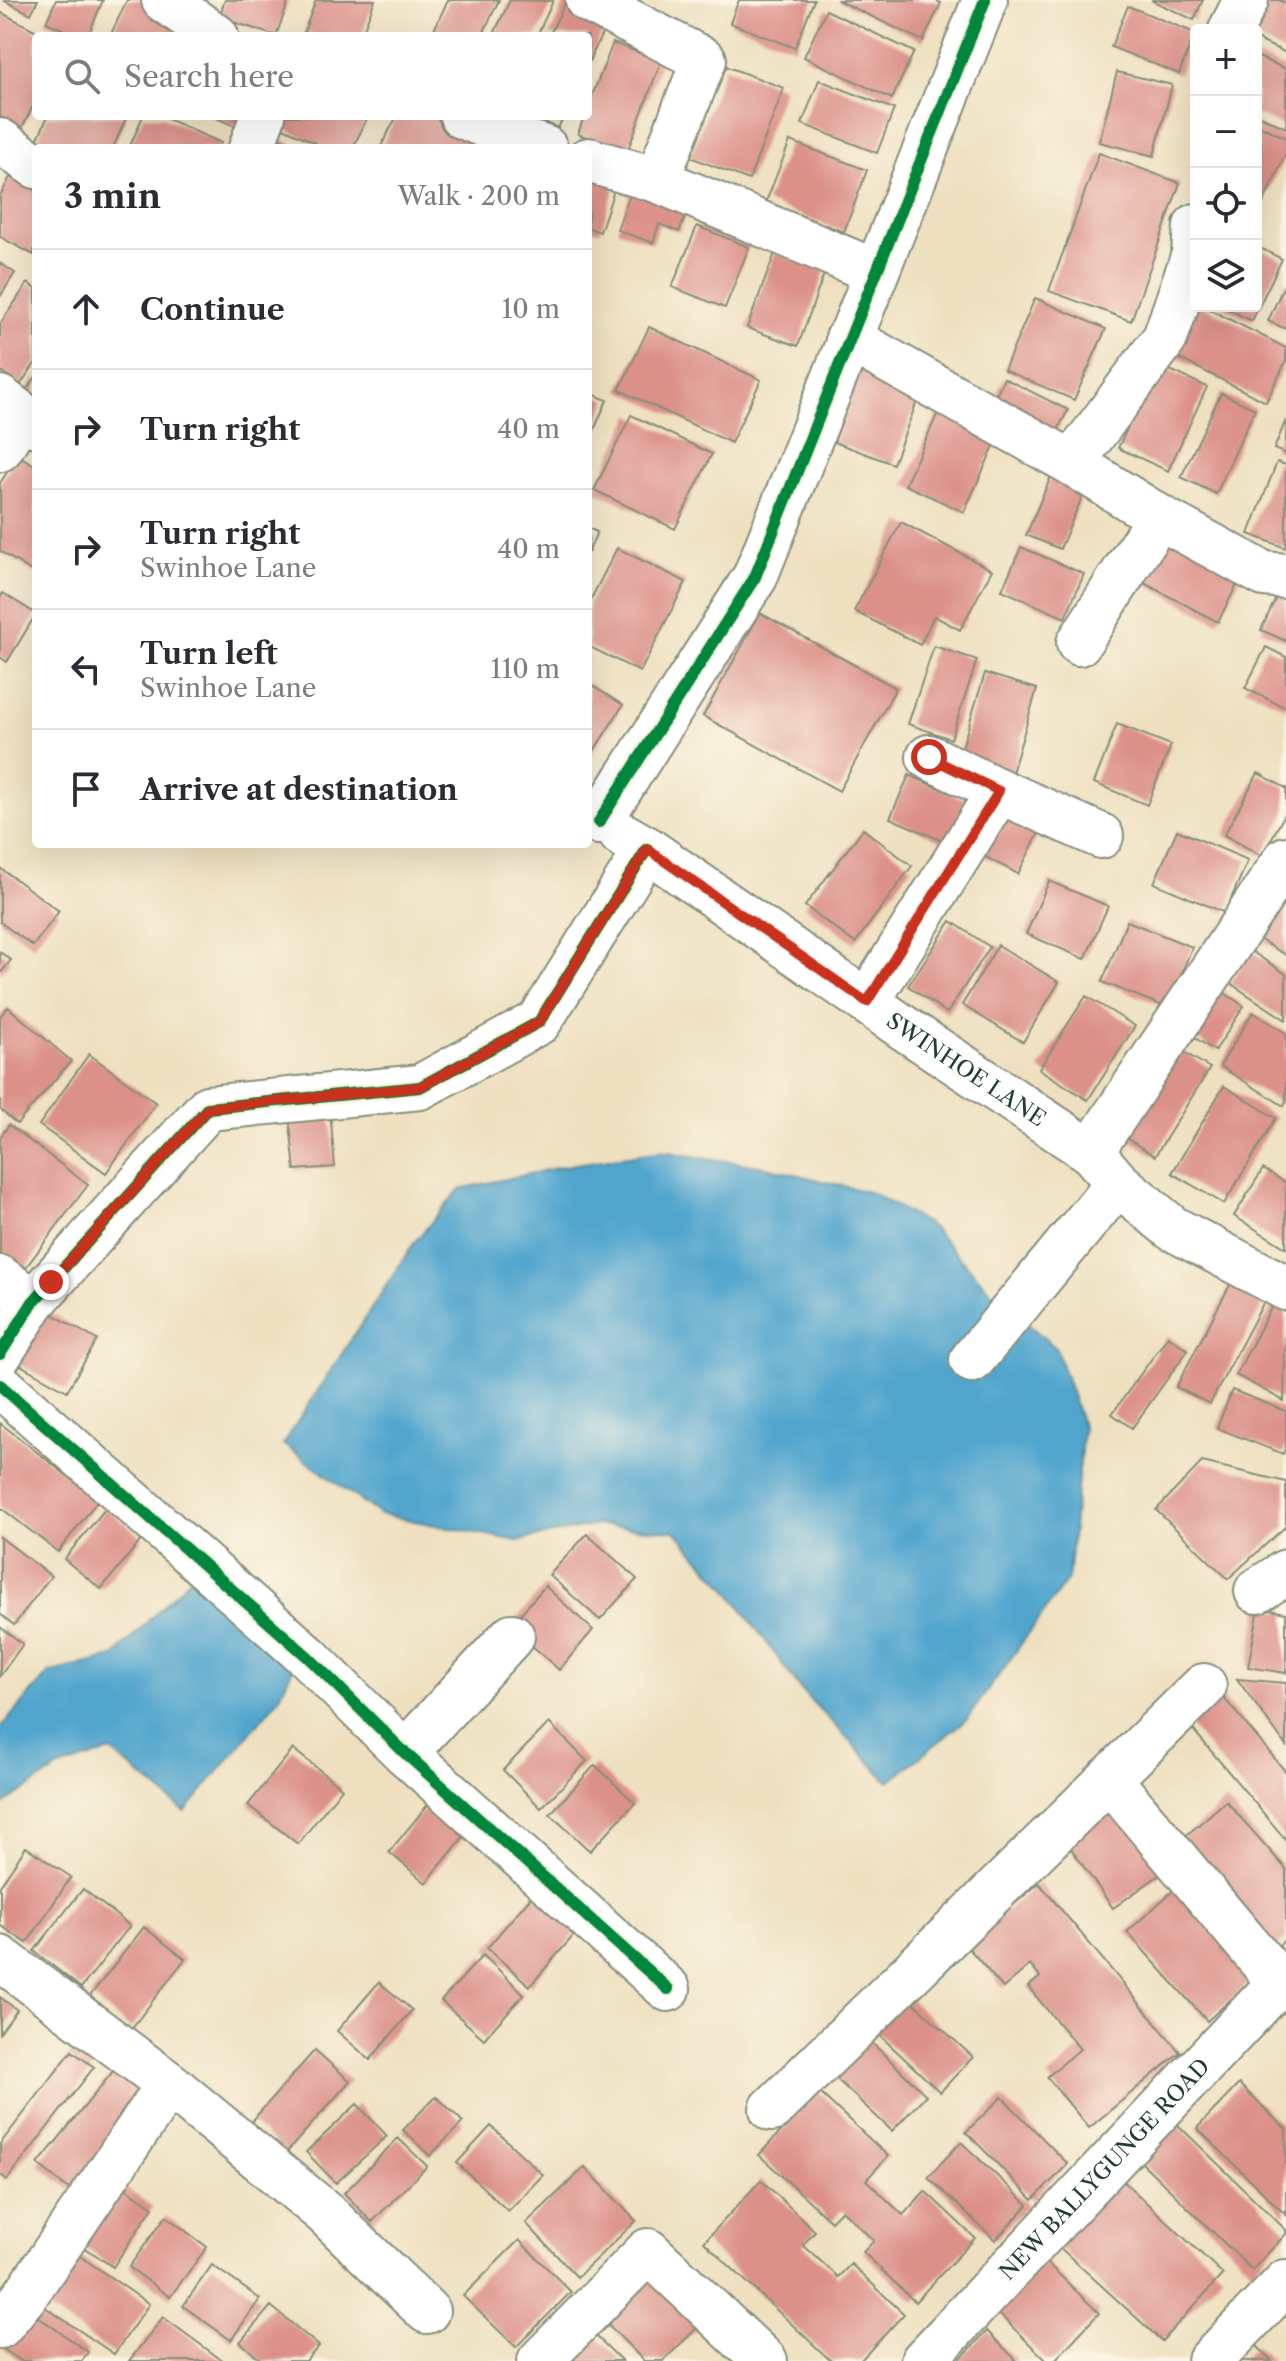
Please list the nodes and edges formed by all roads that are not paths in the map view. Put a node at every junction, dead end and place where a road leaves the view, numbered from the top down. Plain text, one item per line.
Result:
1 (164, 0) edge
2 (588, 0) edge
3 (985, 0) edge
4 (1246, 0) edge
5 (1234, 24) edge
6 (210, 32) edge
7 (262, 120) edge
8 (471, 120) edge
9 (0, 141) edge
10 (252, 144) edge
11 (525, 144) edge
12 (592, 161) edge
13 (32, 163) edge
14 (657, 180) junction
15 (1195, 240) edge
16 (876, 272) junction
17 (848, 338) junction
18 (1072, 463) junction
19 (1159, 517) junction
20 (1286, 576) edge
21 (1079, 643) dead end
22 (929, 757) dead end
23 (999, 791) junction
24 (594, 818) edge
25 (1101, 836) dead end
26 (647, 849) junction
27 (1286, 859) edge
28 (867, 1002) junction
29 (1104, 1167) junction
30 (1286, 1288) edge
31 (17, 1290) edge
32 (0, 1354) edge
33 (972, 1360) dead end
34 (0, 1385) edge
35 (512, 1636) dead end
36 (1204, 1686) dead end
37 (405, 1753) junction
38 (1109, 1779) junction
39 (0, 1958) edge
40 (1283, 1980) edge
41 (668, 1989) dead end
42 (169, 2084) junction
43 (772, 2109) dead end
44 (1286, 2282) edge
45 (427, 2311) dead end
46 (0, 2326) edge
47 (540, 2361) edge
48 (765, 2361) edge
49 (923, 2361) edge
50 (1210, 2361) edge

1 - 6 street
2 - 14 street
3 - 16 street
4 - 5 street
7 - 10 street
8 - 11 street
9 - 13 street
12 - 14 street
14 - 16 street
15 - 18 street
16 - 17 street
17 - 18 street
17 - 24 street
18 - 19 street
19 - 20 street
19 - 21 street
22 - 23 street
23 - 25 street
23 - 28 street
24 - 26 street, SWINHOE LANE
26 - 28 street, SWINHOE LANE
26 - 31 street
27 - 29 street
28 - 29 street, SWINHOE LANE
29 - 30 street, SWINHOE LANE
29 - 33 street
31 - 32 street
34 - 37 street
35 - 37 street
36 - 38 street
37 - 41 street
38 - 40 street
38 - 43 street
39 - 42 street
40 - 49 street, NEW BALLYGUNGE ROAD
42 - 45 street
42 - 46 street
44 - 50 street
47 - 48 street

